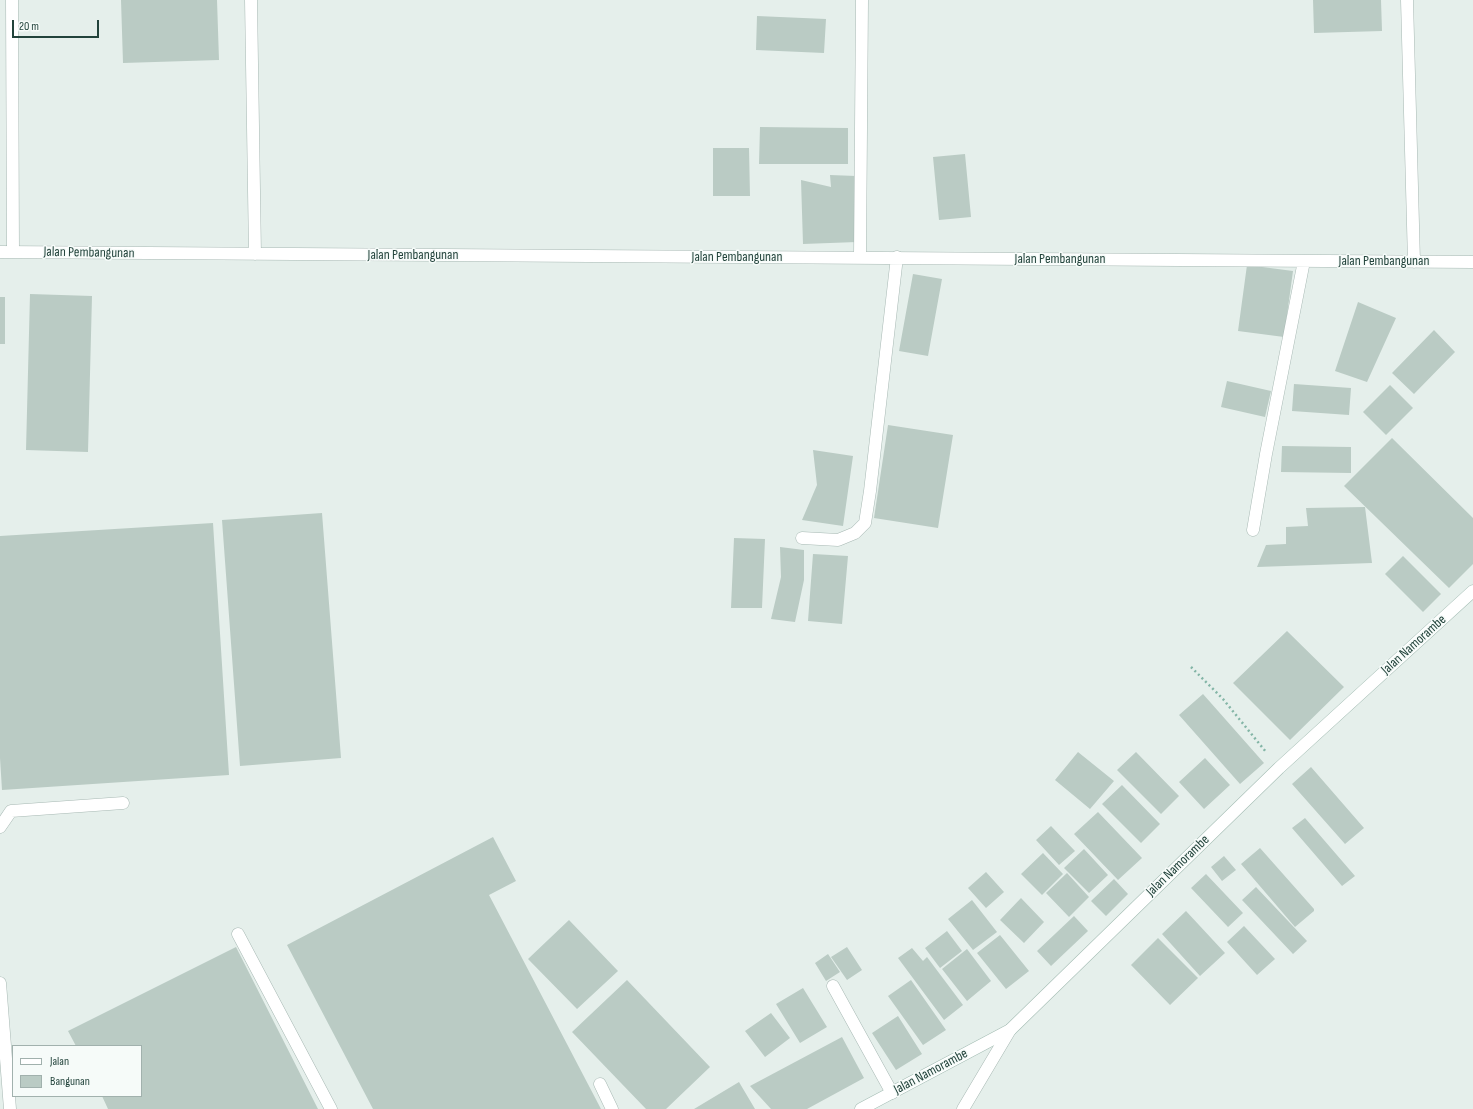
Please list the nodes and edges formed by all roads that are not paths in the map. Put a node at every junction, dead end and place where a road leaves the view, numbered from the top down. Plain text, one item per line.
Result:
1 (12, 0) edge
2 (251, 0) edge
3 (862, 0) edge
4 (1406, 0) edge
5 (0, 252) edge
6 (13, 252) junction
7 (255, 254) junction
8 (860, 257) junction
9 (897, 258) junction
10 (1304, 261) junction
11 (1414, 262) junction
12 (1473, 262) edge
13 (1252, 530) dead end
14 (802, 538) dead end
15 (1473, 591) edge
16 (123, 803) dead end
17 (0, 827) edge
18 (238, 934) dead end
19 (0, 983) edge
20 (833, 986) dead end
21 (1010, 1030) junction
22 (600, 1084) dead end
23 (892, 1093) junction
24 (10, 1109) edge
25 (331, 1109) edge
26 (612, 1109) edge
27 (861, 1109) edge
28 (962, 1109) edge

1 - 6 street
2 - 7 street
3 - 8 street
4 - 11 street
5 - 6 street, Jalan Pembangunan
6 - 7 street, Jalan Pembangunan
7 - 8 street, Jalan Pembangunan
8 - 9 street, Jalan Pembangunan
9 - 10 street, Jalan Pembangunan
9 - 14 street
10 - 11 street, Jalan Pembangunan
10 - 13 street
11 - 12 street, Jalan Pembangunan
15 - 21 street, Jalan Namorambe
16 - 17 street
18 - 25 street
19 - 24 street
20 - 23 street
21 - 23 street, Jalan Namorambe
21 - 28 street
22 - 26 street
23 - 27 street, Jalan Namorambe

